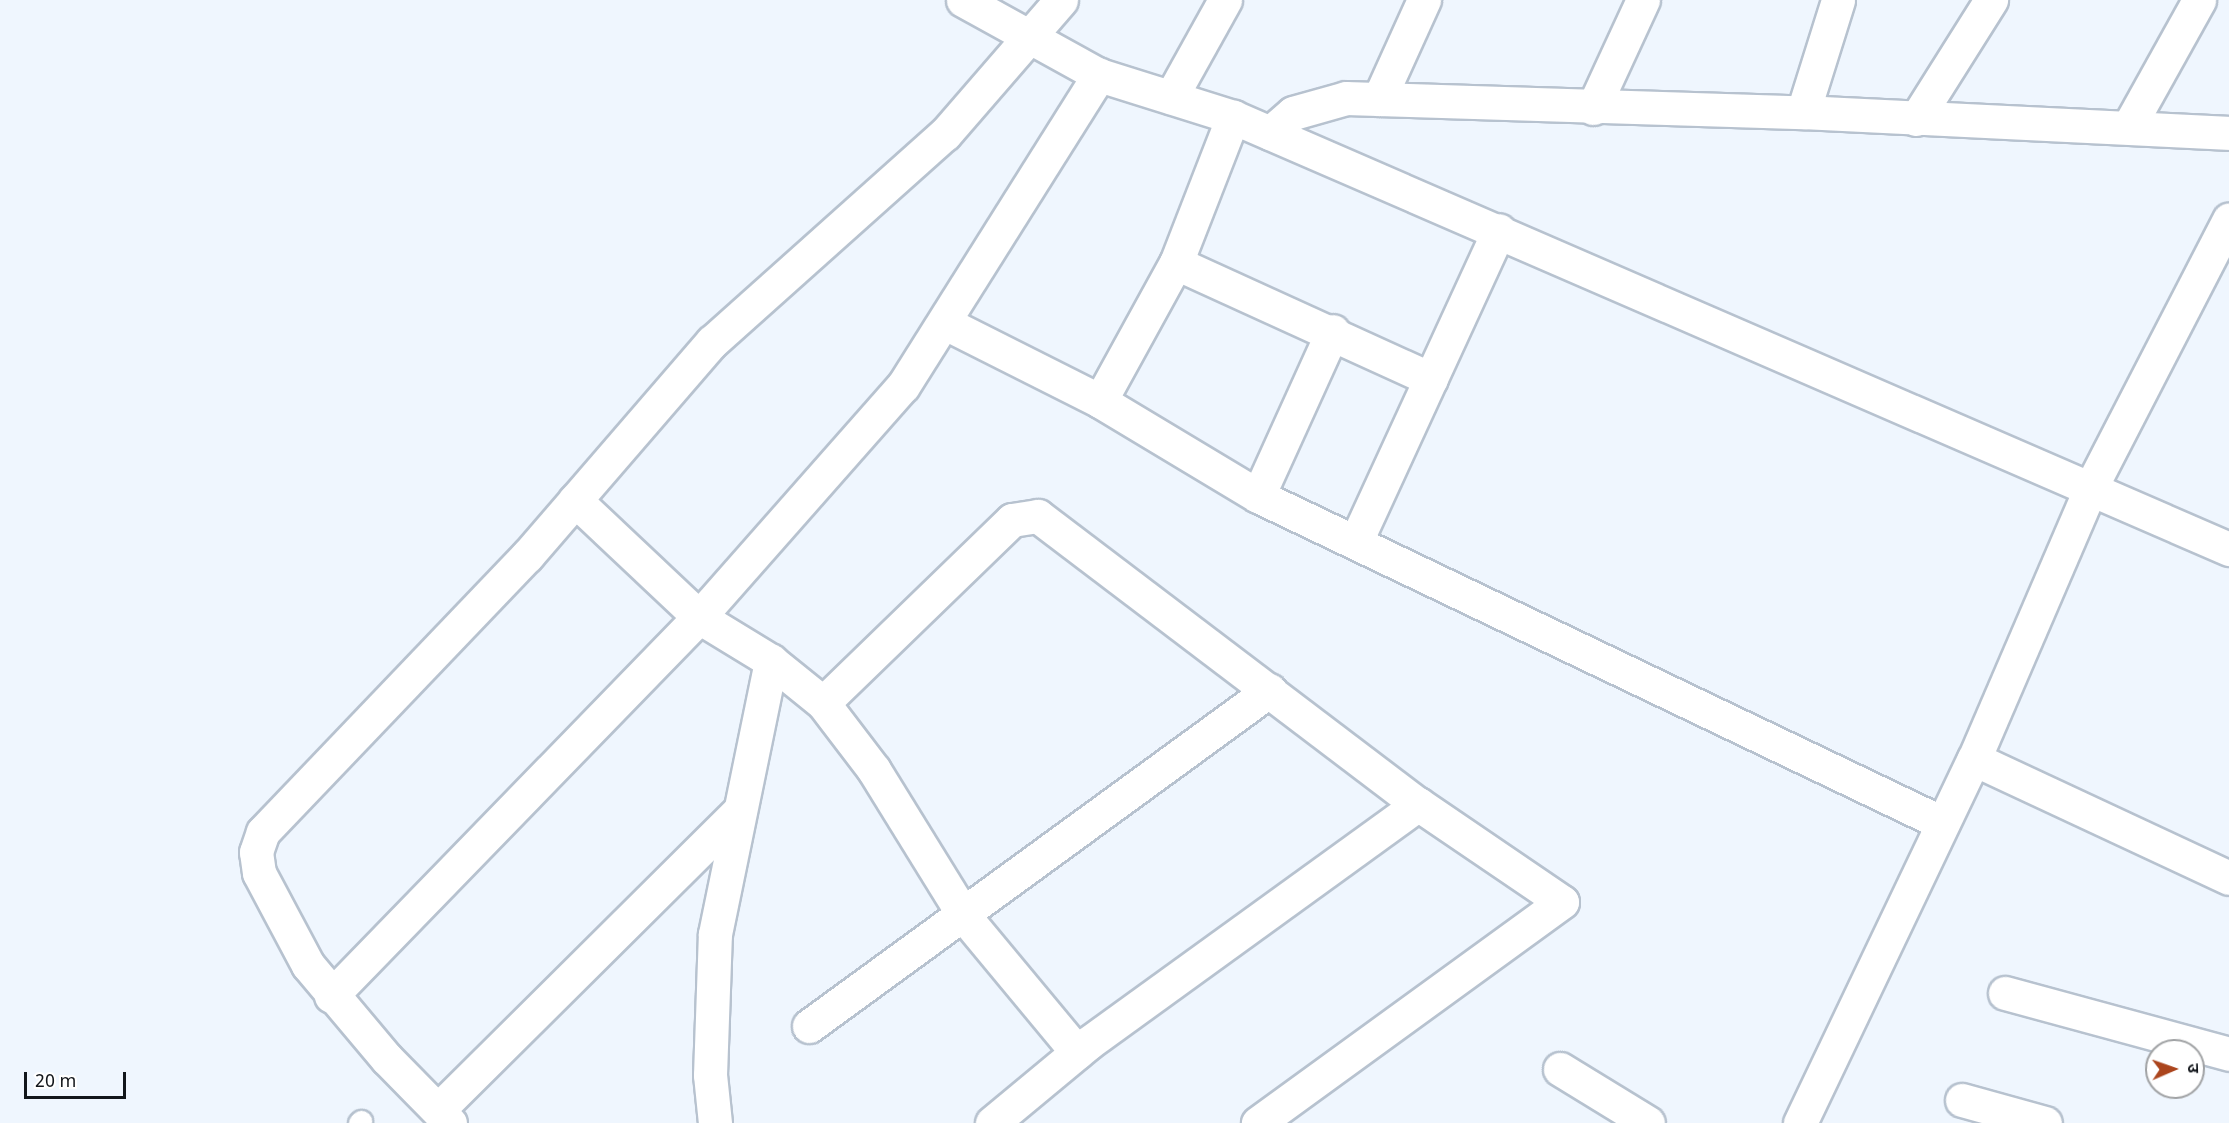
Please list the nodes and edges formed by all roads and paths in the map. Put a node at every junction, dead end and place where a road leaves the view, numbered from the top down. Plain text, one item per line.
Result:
1 (963, 0) edge
2 (1061, 0) edge
3 (1225, 0) edge
4 (1424, 0) edge
5 (1642, 0) edge
6 (1838, 0) edge
7 (1991, 0) edge
8 (2199, 0) edge
9 (1028, 38) junction
10 (1099, 75) junction
11 (1171, 97) junction
12 (1379, 99) junction
13 (1593, 108) junction
14 (1803, 111) junction
15 (1233, 117) junction
16 (1916, 119) junction
17 (2129, 126) junction
18 (1270, 133) junction
19 (2229, 134) edge
20 (2229, 220) edge
21 (1500, 230) junction
22 (1176, 263) junction
23 (947, 324) junction
24 (1333, 331) junction
25 (1431, 379) junction
26 (1100, 401) junction
27 (2091, 487) junction
28 (1258, 496) junction
29 (575, 500) junction
30 (1356, 541) junction
31 (2229, 549) edge
32 (699, 617) junction
33 (771, 661) junction
34 (1270, 690) junction
35 (823, 703) junction
36 (1974, 759) junction
37 (1418, 804) junction
38 (738, 812) junction
39 (1942, 823) junction
40 (2229, 878) edge
41 (964, 916) junction
42 (2005, 993) dead end
43 (331, 996) junction
44 (809, 1026) dead end
45 (1077, 1052) junction
46 (2229, 1054) edge
47 (1560, 1069) dead end
48 (1962, 1100) dead end
49 (444, 1117) edge
50 (715, 1123) edge
51 (992, 1123) edge
52 (1257, 1123) edge
53 (1648, 1123) edge
54 (1800, 1123) edge
55 (2045, 1123) edge

1 - 9 street
2 - 9 street
3 - 11 street
4 - 12 street
5 - 13 street
6 - 14 street
7 - 16 street
8 - 17 street
9 - 10 street
9 - 29 street
10 - 11 street
10 - 23 street
11 - 15 street
12 - 13 street
12 - 18 street
13 - 14 street
14 - 16 street
15 - 18 street
15 - 22 street
16 - 17 street
17 - 19 street
18 - 21 street
20 - 27 street
21 - 25 street
21 - 27 street
22 - 24 street
22 - 26 street
23 - 26 street
23 - 32 street
24 - 25 street
24 - 28 street
25 - 30 street
26 - 28 street
27 - 31 street
27 - 36 street
28 - 30 street
29 - 32 street
29 - 43 street
30 - 39 street
32 - 33 street
32 - 43 street
33 - 35 street
33 - 38 street
34 - 35 street
34 - 37 street
34 - 41 street
35 - 41 street
36 - 39 street
36 - 40 street
37 - 45 street
37 - 52 street
38 - 49 street
38 - 50 street
39 - 54 street
41 - 44 street
41 - 45 street
42 - 46 street
43 - 49 street
45 - 51 street
47 - 53 street
48 - 55 street

